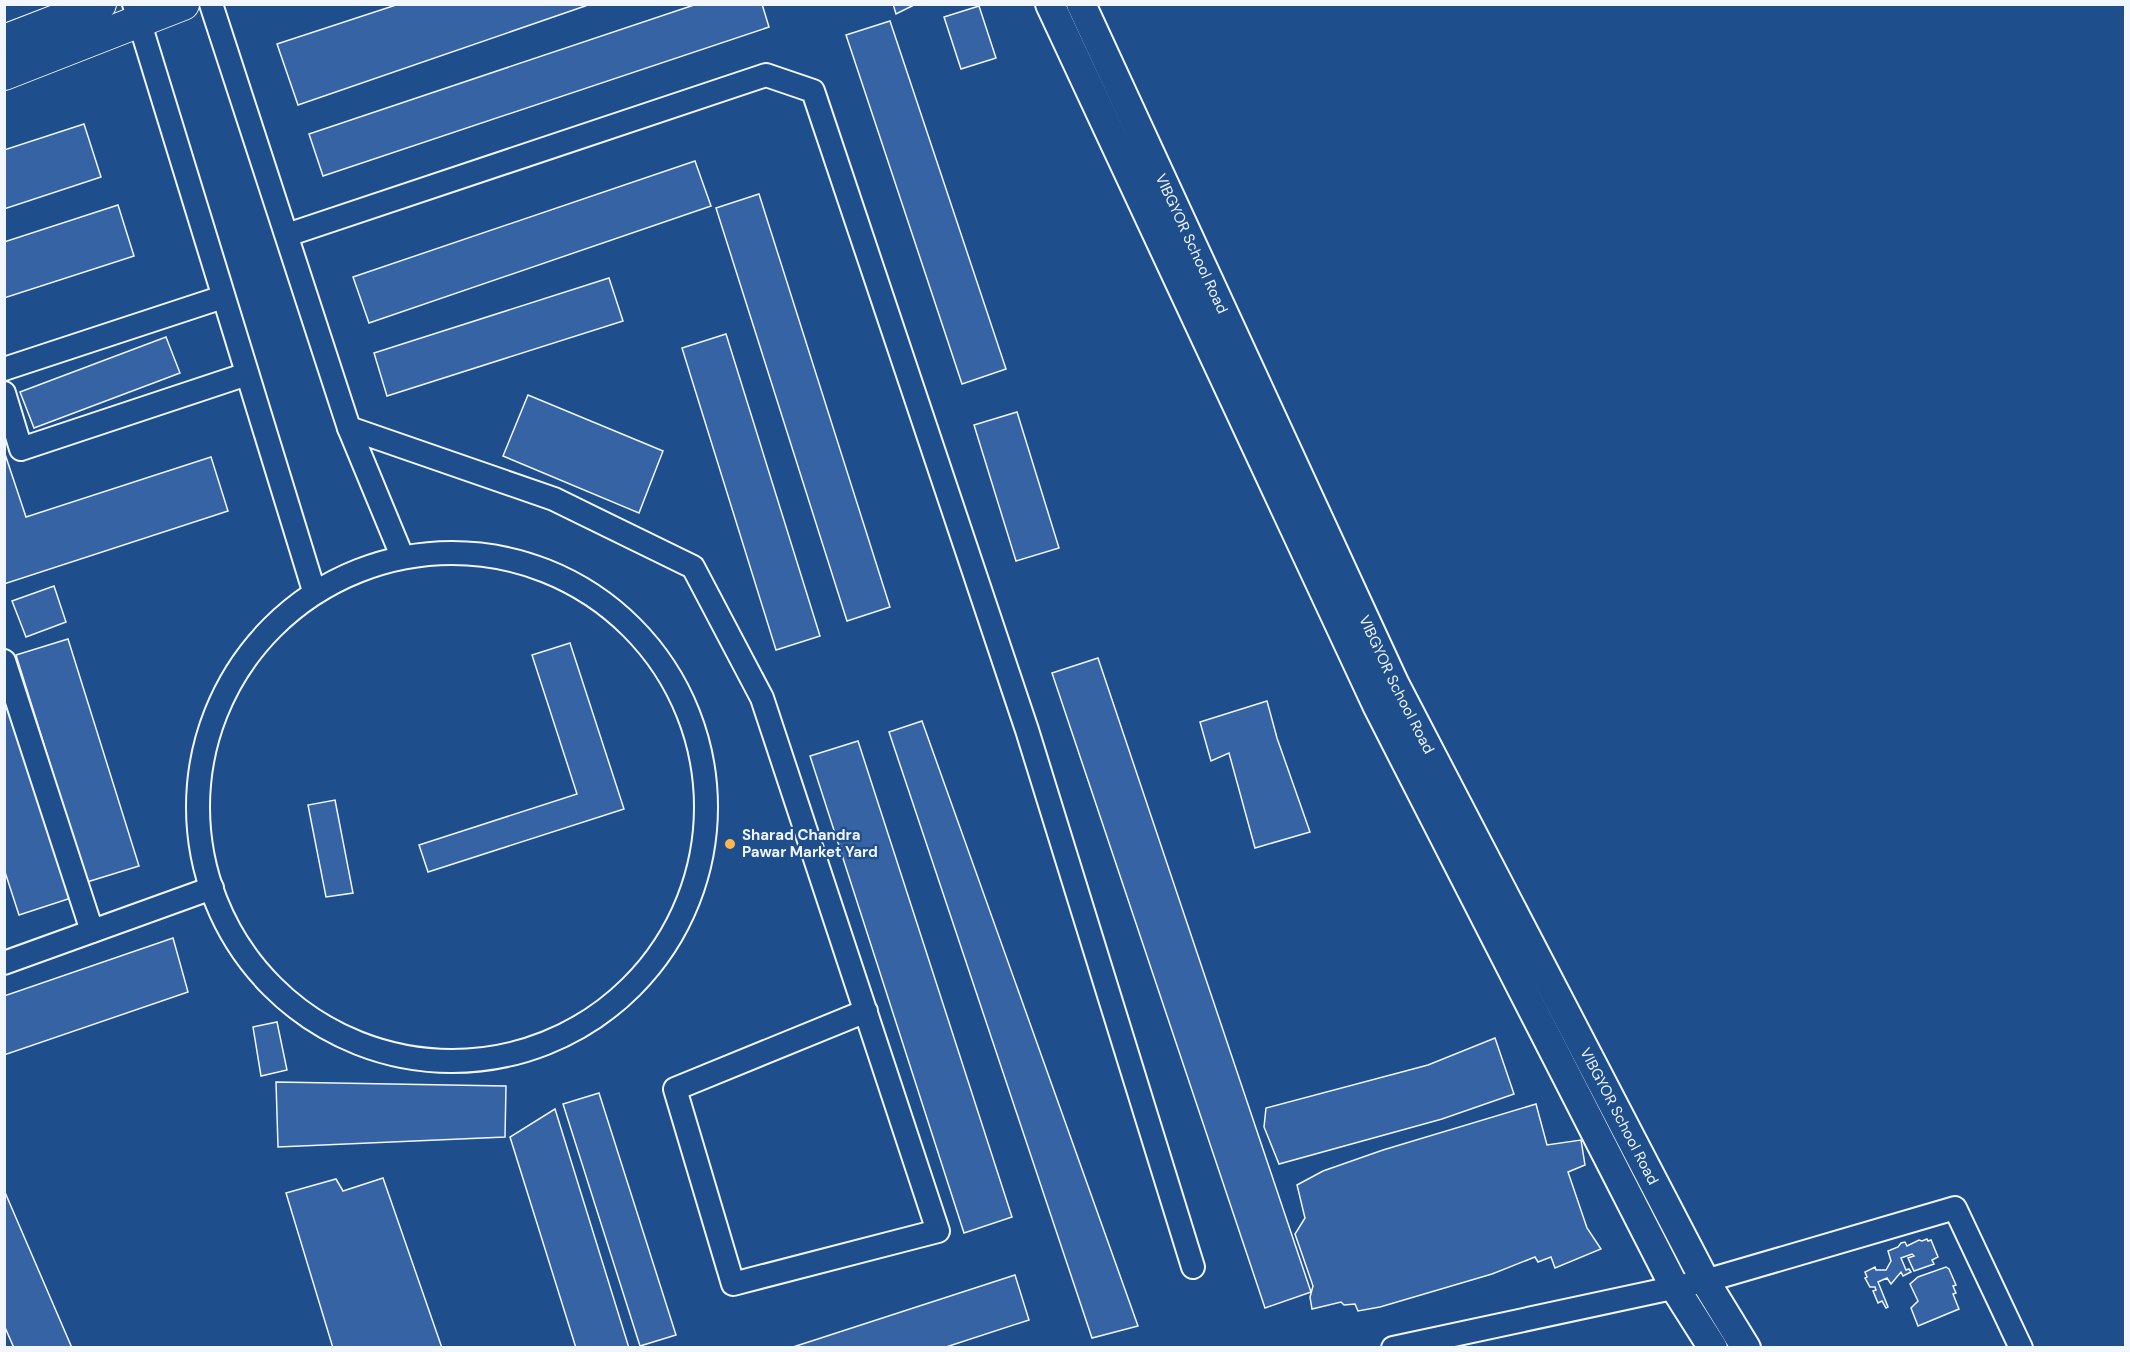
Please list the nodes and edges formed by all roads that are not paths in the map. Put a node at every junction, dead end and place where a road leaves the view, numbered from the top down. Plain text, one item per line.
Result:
1 (100, 4) edge
2 (183, 4) edge
3 (211, 4) edge
4 (1050, 4) edge
5 (1081, 4) edge
6 (137, 12) edge
7 (4, 41) edge
8 (4, 74) edge
9 (286, 236) junction
10 (224, 297) junction
11 (4, 369) edge
12 (247, 374) junction
13 (4, 393) edge
14 (349, 428) junction
15 (402, 556) junction
16 (1324, 563) junction
17 (314, 591) junction
18 (4, 661) edge
19 (212, 888) junction
20 (92, 931) junction
21 (4, 963) edge
22 (866, 1011) junction
23 (1193, 1267) dead end
24 (1705, 1281) junction
25 (1675, 1288) junction
26 (1393, 1347) edge
27 (1713, 1347) edge
28 (1746, 1347) edge
29 (2021, 1347) edge

1 - 7 highway
2 - 6 highway
3 - 9 street
4 - 16 main road, VIBGYOR School Road
5 - 16 main road, VIBGYOR School Road
6 - 8 highway
6 - 10 street
9 - 14 street
9 - 23 street
10 - 11 street
10 - 12 street
12 - 13 street
12 - 17 street
14 - 15 street
14 - 22 street
15 - 17 street
15 - 19 street
16 - 24 main road, VIBGYOR School Road
16 - 25 main road, VIBGYOR School Road
17 - 19 street
18 - 20 street
19 - 20 street
20 - 21 street
22 - 22 street
24 - 25 street
24 - 28 main road, VIBGYOR School Road
24 - 29 street
25 - 26 street
25 - 27 main road, VIBGYOR School Road

